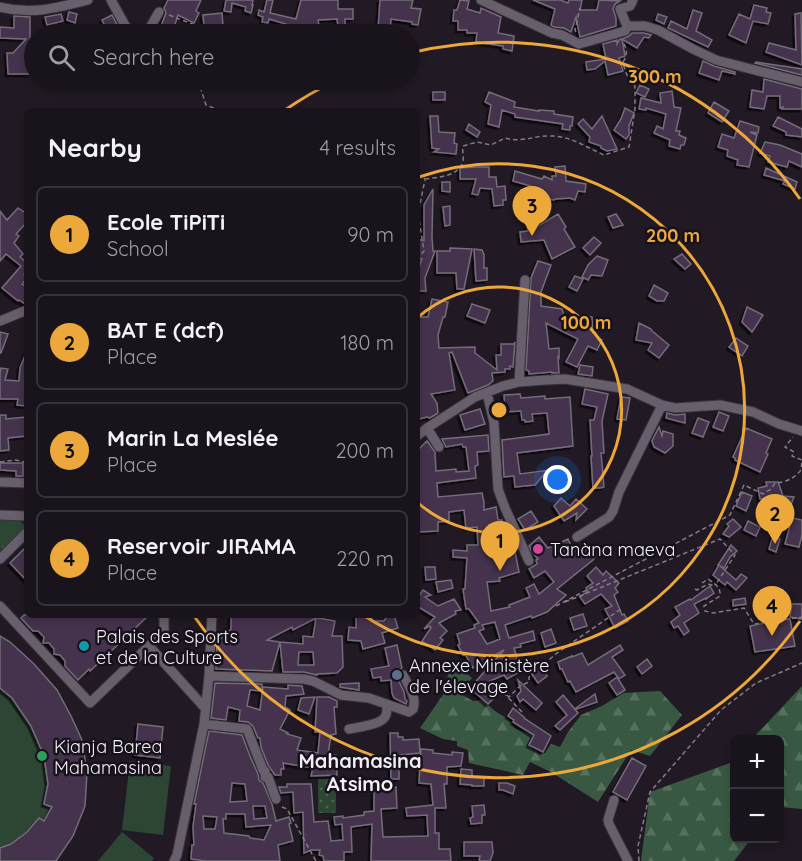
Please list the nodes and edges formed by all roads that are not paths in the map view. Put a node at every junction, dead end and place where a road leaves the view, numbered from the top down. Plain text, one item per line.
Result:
1 (88, 0) edge
2 (111, 0) edge
3 (481, 0) edge
4 (633, 0) edge
5 (0, 7) edge
6 (159, 12) road end
7 (124, 24) edge
8 (152, 24) edge
9 (626, 28) junction
10 (802, 82) edge
11 (525, 280) dead end
12 (24, 311) edge
13 (0, 321) edge
14 (519, 382) junction
15 (487, 393) junction
16 (662, 405) junction
17 (428, 428) junction
18 (800, 430) edge
19 (420, 434) edge
20 (439, 447) dead end
21 (0, 482) edge
22 (24, 483) edge
23 (0, 515) edge
24 (24, 516) edge
25 (24, 535) edge
26 (577, 537) dead end
27 (0, 559) edge
28 (529, 561) dead end
29 (0, 606) edge
30 (164, 618) edge
31 (212, 618) edge
32 (149, 646) junction
33 (404, 675) dead end
34 (209, 676) junction
35 (387, 705) junction
36 (205, 708) junction
37 (204, 724) junction
38 (349, 729) dead end
39 (276, 799) road end
40 (615, 800) dead end
41 (176, 859) edge
42 (628, 861) edge

1 - 5 street
2 - 7 street
3 - 9 street
4 - 9 street
6 - 8 street
9 - 10 street
11 - 14 street
12 - 13 street
14 - 15 street
14 - 16 street
15 - 17 street
15 - 28 street
16 - 18 street
16 - 26 street
17 - 19 street
17 - 20 street
21 - 22 street
23 - 24 street
25 - 27 street
29 - 32 street
30 - 32 street
31 - 34 street
32 - 36 street
33 - 35 street
34 - 35 street
34 - 36 street
35 - 38 street
36 - 37 street
37 - 39 street
37 - 41 street
40 - 42 street

